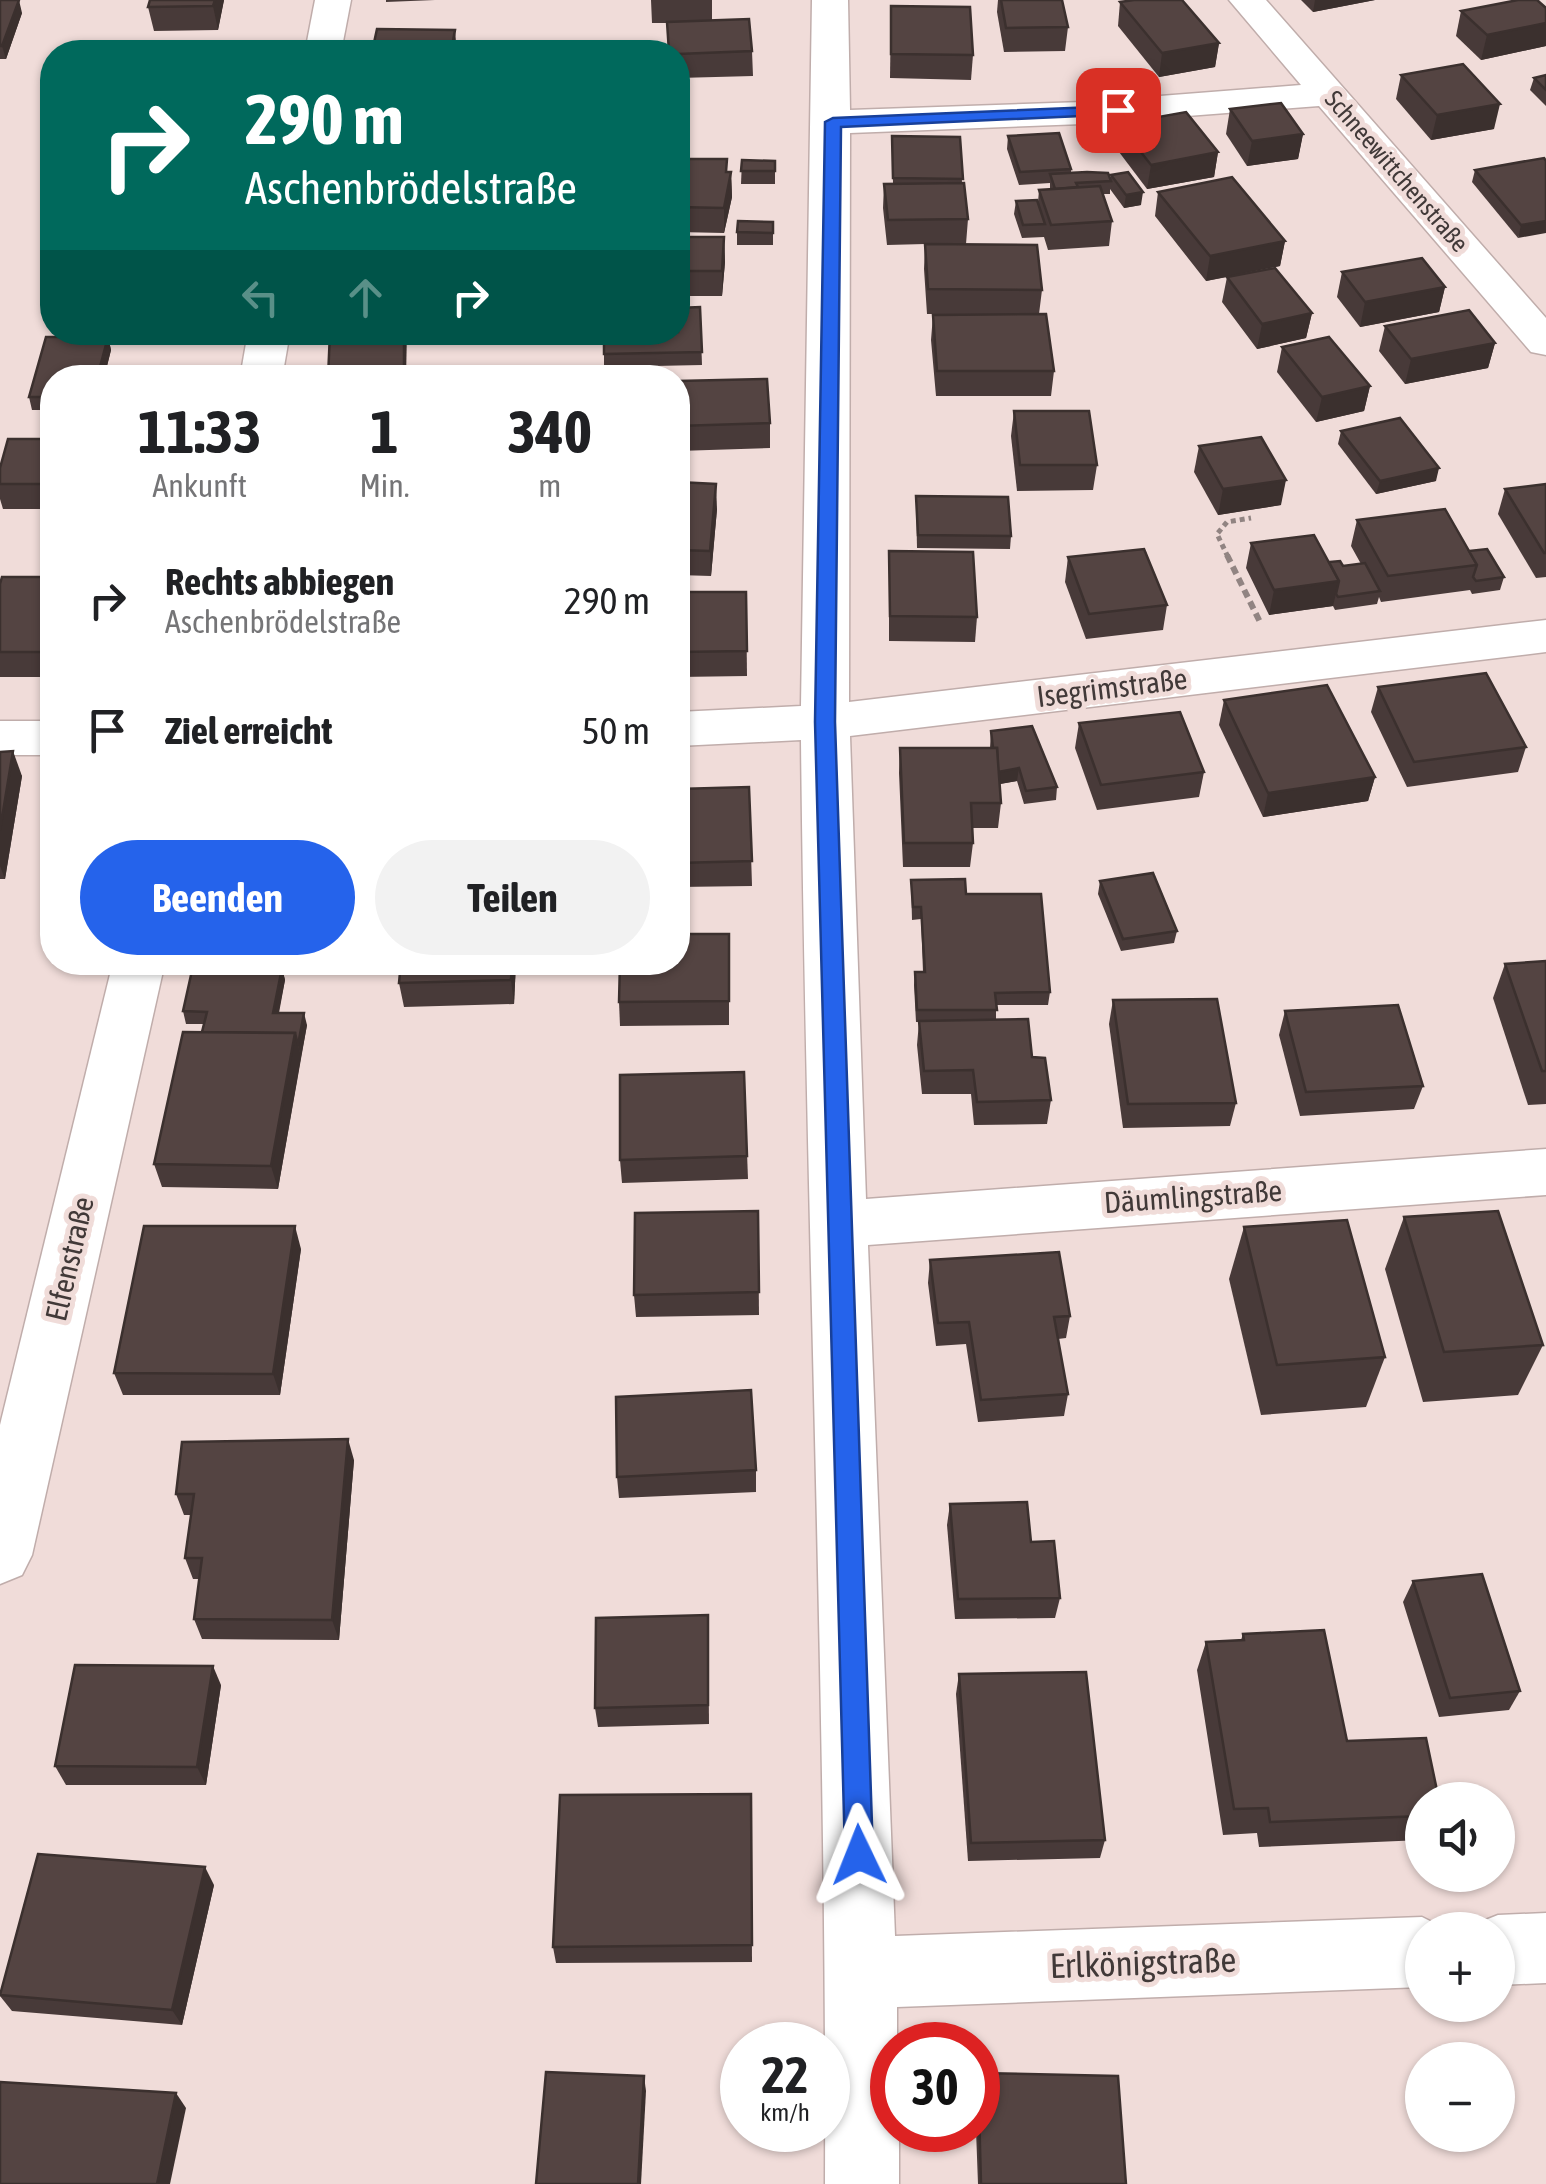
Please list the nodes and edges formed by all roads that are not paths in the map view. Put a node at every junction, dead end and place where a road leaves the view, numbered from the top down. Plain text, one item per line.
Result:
1 (332, 0) edge
2 (830, 0) edge
3 (1248, 0) edge
4 (324, 40) edge
5 (1330, 94) junction
6 (833, 122) junction
7 (1546, 342) edge
8 (1546, 636) edge
9 (825, 722) junction
10 (690, 728) edge
11 (0, 738) edge
12 (40, 738) edge
13 (137, 975) edge
14 (1546, 1172) edge
15 (840, 1224) junction
16 (0, 1554) edge
17 (1546, 1948) edge
18 (1515, 1949) edge
19 (1405, 1953) edge
20 (863, 1973) junction
21 (862, 2184) edge

1 - 4 street
2 - 6 street
3 - 5 street, Schneewittchenstraße
5 - 6 street
5 - 7 street, Schneewittchenstraße
6 - 9 street
8 - 9 street, Isegrimstraße
9 - 10 street, Isegrimstraße
9 - 15 street
11 - 12 street
13 - 16 street, Elfenstraße
14 - 15 street, Däumlingstraße
15 - 20 street
17 - 18 street
19 - 20 street, Erlkönigstraße
20 - 21 street

